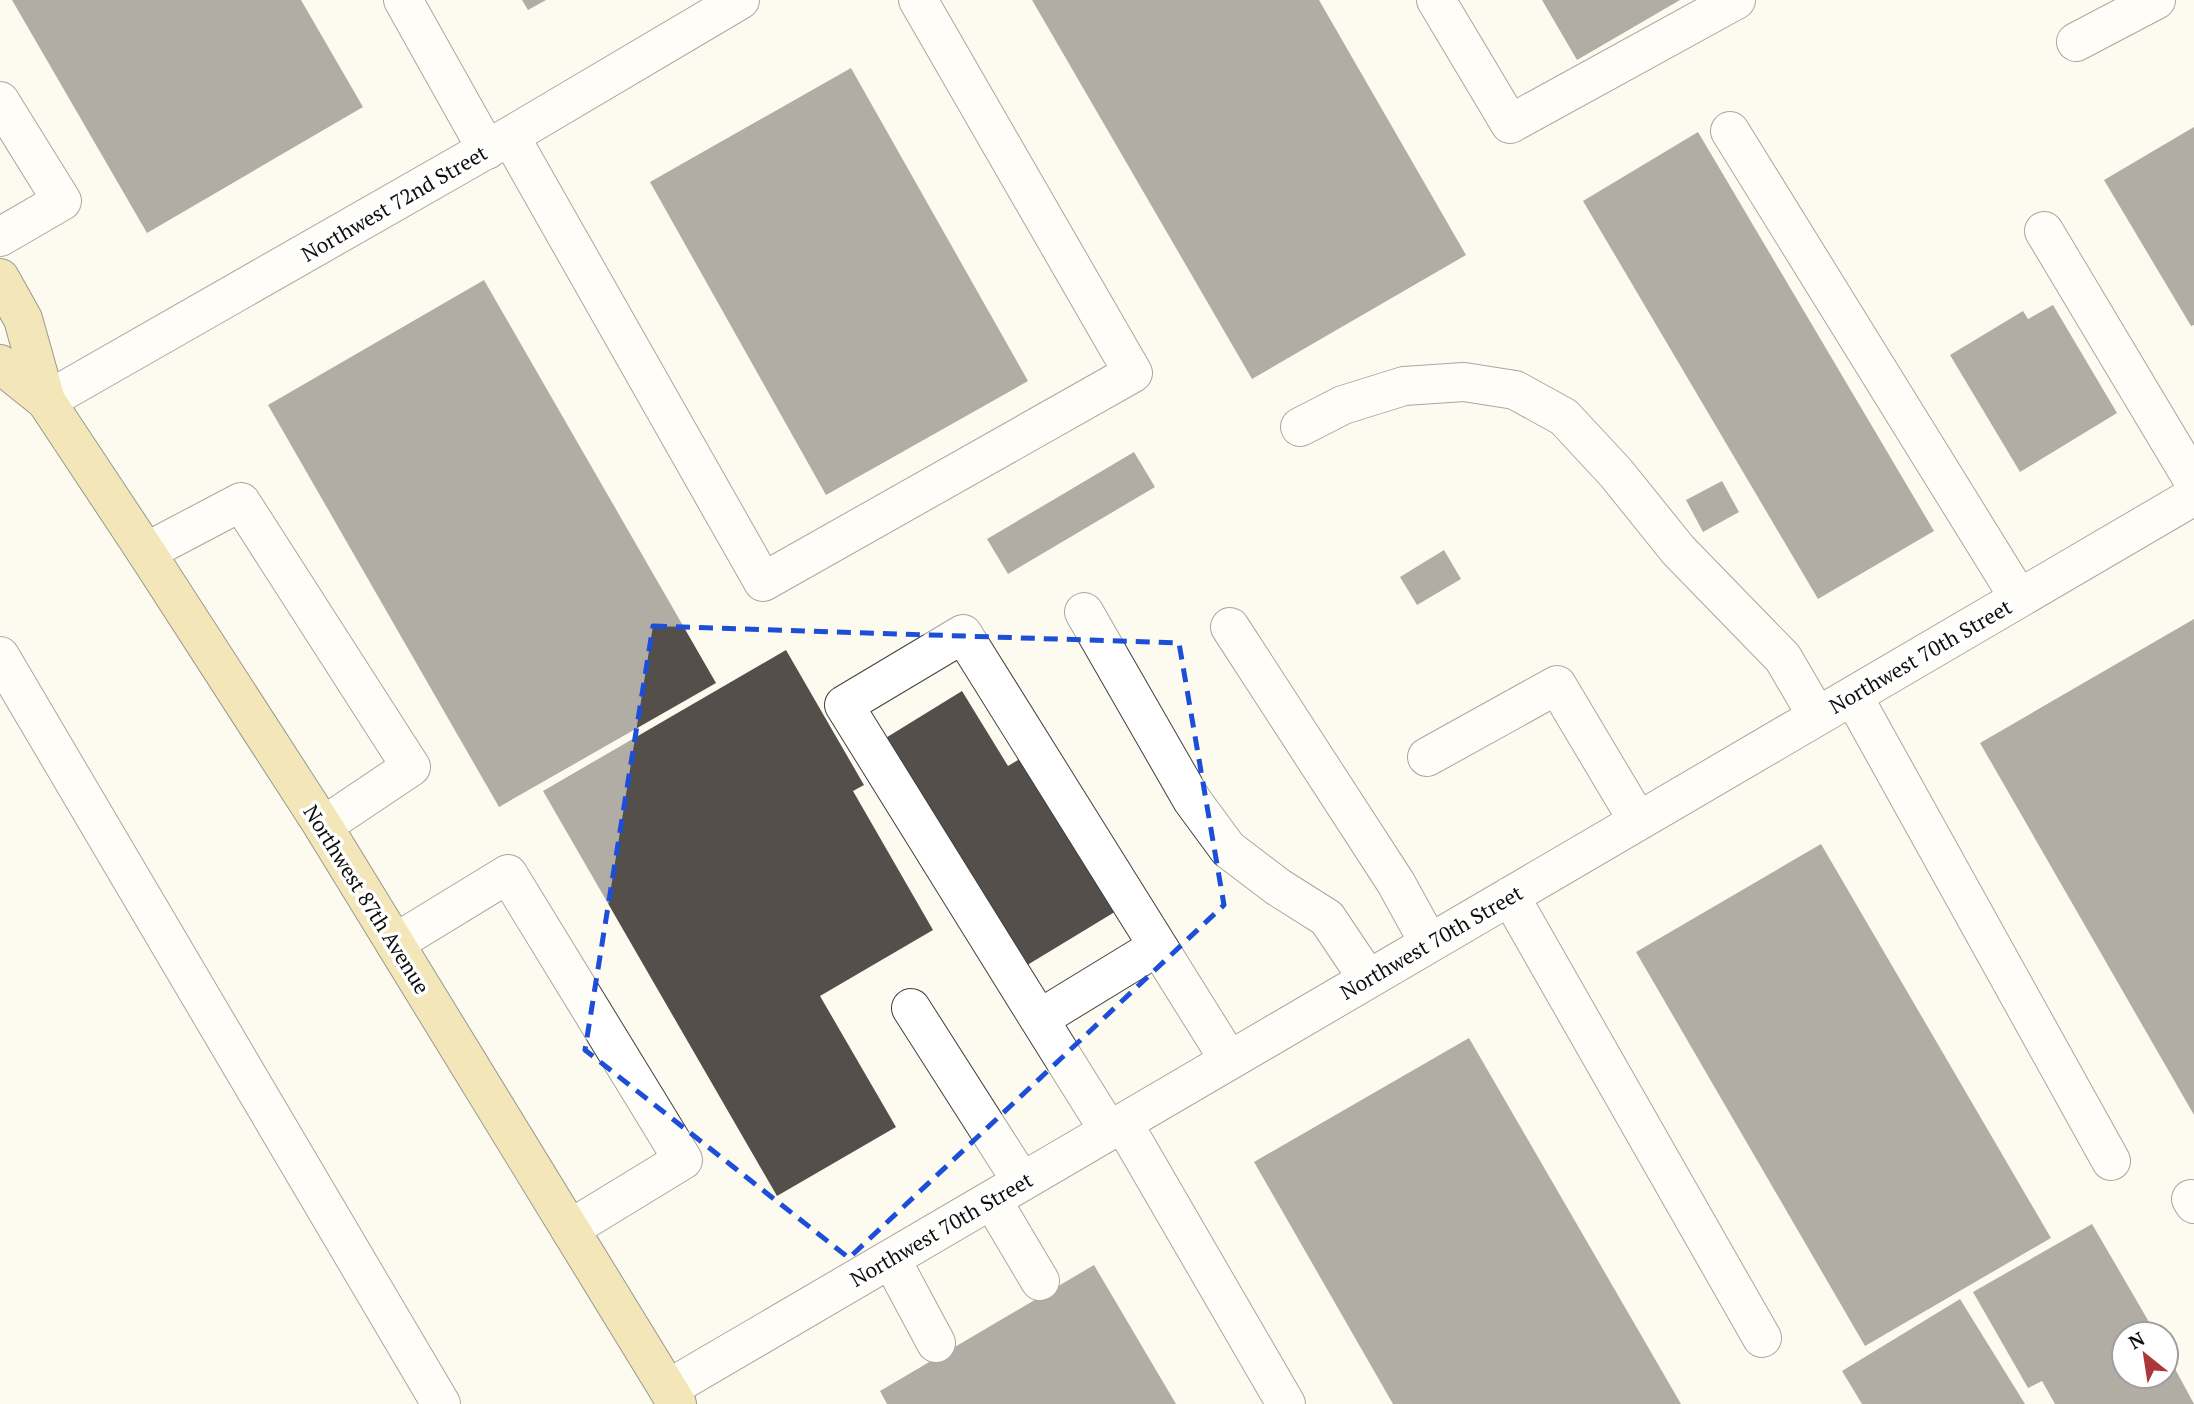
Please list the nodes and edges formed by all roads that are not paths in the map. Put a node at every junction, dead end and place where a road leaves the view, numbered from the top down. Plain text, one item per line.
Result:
1 (403, 0) edge
2 (740, 0) edge
3 (918, 0) edge
4 (1436, 0) edge
5 (1736, 0) edge
6 (2157, 0) edge
7 (2077, 42) dead end
8 (0, 101) edge
9 (1730, 131) dead end
10 (499, 143) junction
11 (2044, 231) dead end
12 (0, 237) edge
13 (0, 278) edge
14 (0, 364) edge
15 (46, 401) junction
16 (1300, 427) dead end
17 (2194, 482) edge
18 (2194, 496) edge
19 (146, 552) junction
20 (2019, 598) junction
21 (1084, 612) dead end
22 (1230, 627) dead end
23 (0, 656) edge
24 (1853, 695) junction
25 (1817, 716) junction
26 (1427, 757) dead end
27 (1638, 821) junction
28 (323, 826) junction
29 (1510, 896) junction
30 (395, 943) junction
31 (1429, 943) junction
32 (1157, 947) junction
33 (1368, 979) junction
34 (911, 1008) dead end
35 (1039, 1019) junction
36 (1229, 1060) junction
37 (1116, 1127) junction
38 (2111, 1161) dead end
39 (1007, 1191) junction
40 (570, 1229) junction
41 (891, 1259) junction
42 (1040, 1281) dead end
43 (1762, 1338) dead end
44 (936, 1343) dead end
45 (672, 1396) edge
46 (441, 1404) edge
47 (1286, 1404) edge

1 - 10 street
2 - 10 street, Northwest 72nd Street
3 - 10 street
4 - 5 street
6 - 7 street
8 - 12 street
9 - 20 street
10 - 15 street, Northwest 72nd Street
11 - 17 street
13 - 15 main road, Northwest 87th Avenue
14 - 15 main road, Northwest 87th Avenue
15 - 19 main road, Northwest 87th Avenue
16 - 25 street
18 - 20 street, Northwest 70th Street
19 - 28 main road, Northwest 87th Avenue
19 - 28 street
20 - 24 street, Northwest 70th Street
21 - 33 street
22 - 31 street
23 - 46 street
24 - 25 street, Northwest 70th Street
24 - 38 street
25 - 27 street, Northwest 70th Street
26 - 27 street
27 - 29 street, Northwest 70th Street
28 - 30 main road, Northwest 87th Avenue
29 - 31 street, Northwest 70th Street
29 - 43 street
30 - 40 main road, Northwest 87th Avenue
30 - 40 street
31 - 33 street, Northwest 70th Street
32 - 35 street
32 - 35 street
32 - 36 street
33 - 36 street, Northwest 70th Street
34 - 39 street
35 - 37 street
36 - 37 street, Northwest 70th Street
37 - 39 street, Northwest 70th Street
37 - 47 street
39 - 41 street, Northwest 70th Street
39 - 42 street
40 - 45 main road, Northwest 87th Avenue
41 - 44 street
41 - 45 street, Northwest 70th Street

